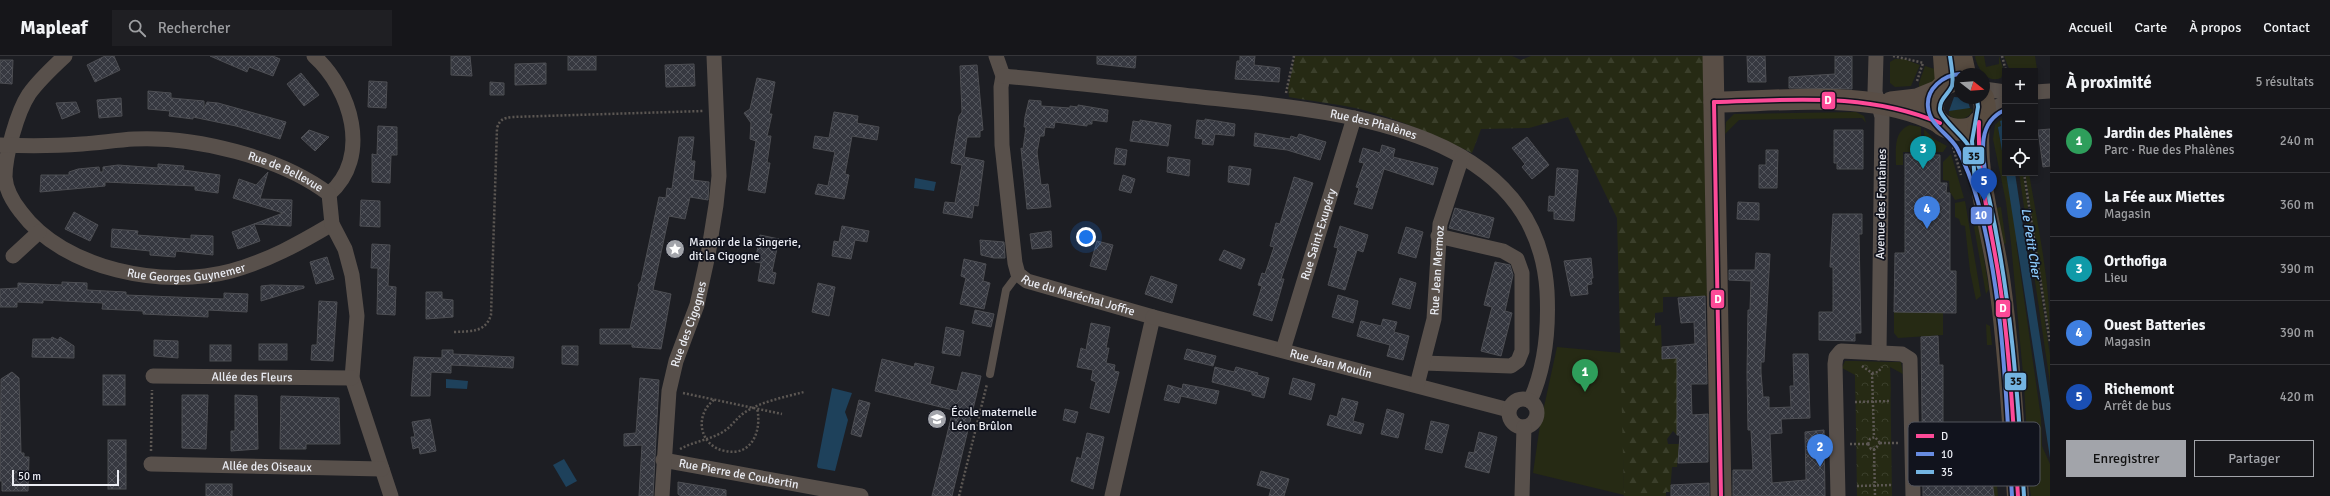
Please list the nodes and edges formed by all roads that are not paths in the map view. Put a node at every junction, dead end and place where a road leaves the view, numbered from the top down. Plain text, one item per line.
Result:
1 (65, 56) edge
2 (314, 56) edge
3 (714, 56) edge
4 (996, 56) edge
5 (1713, 56) edge
6 (1876, 56) edge
7 (1944, 56) edge
8 (1961, 56) edge
9 (1964, 68) edge
10 (1003, 76) junction
11 (1948, 85) edge
12 (1990, 90) edge
13 (2002, 92) edge
14 (1714, 102) junction
15 (1878, 103) junction
16 (1984, 104) edge
17 (2002, 104) edge
18 (1354, 118) junction
19 (1980, 120) junction
20 (1945, 132) junction
21 (5, 145) edge
22 (1462, 157) junction
23 (330, 194) junction
24 (1983, 198) junction
25 (332, 224) junction
26 (39, 232) junction
27 (1438, 236) junction
28 (12, 256) dead end
29 (1018, 274) junction
30 (1153, 318) junction
31 (1283, 350) junction
32 (1879, 353) junction
33 (1423, 363) junction
34 (990, 374) road end
35 (153, 376) road end
36 (352, 378) junction
37 (1417, 385) junction
38 (1530, 401) junction
39 (1509, 410) junction
40 (1912, 422) edge
41 (2013, 422) edge
42 (1524, 427) junction
43 (663, 460) junction
44 (151, 464) road end
45 (382, 469) junction
46 (1913, 486) edge
47 (2017, 486) edge
48 (391, 496) edge
49 (662, 496) edge
50 (861, 496) edge
51 (1112, 496) edge
52 (1522, 496) edge
53 (1721, 496) edge
54 (1838, 496) edge
55 (1913, 496) edge
56 (2018, 496) edge

1 - 21 street, Rue Georges Guynemer
2 - 23 street
3 - 43 street, Rue des Cigognes
4 - 10 street, Rue du Maréchal Joffre
5 - 14 street
6 - 15 street, Avenue des Fontaines
7 - 11 main road
8 - 9 main road
10 - 18 street, Rue des Phalènes
10 - 29 street, Rue du Maréchal Joffre
11 - 15 street
11 - 20 main road
12 - 13 street
14 - 15 street
14 - 53 street
15 - 20 street
15 - 32 street, Avenue des Fontaines
16 - 19 main road
17 - 19 street
18 - 22 street, Rue des Phalènes
18 - 31 street, Rue Saint-Exupéry
19 - 20 main road
19 - 24 main road
20 - 24 main road
21 - 23 street, Rue de Bellevue
21 - 26 street, Rue Georges Guynemer
22 - 27 street, Rue Jean Mermoz
22 - 38 street, Rue des Phalènes
23 - 25 street, Rue de Bellevue
24 - 41 main road
25 - 26 street, Rue Georges Guynemer
25 - 36 street, Rue de Bellevue
26 - 28 street
27 - 33 street, Rue Jean Mermoz
27 - 33 street
29 - 30 street, Rue du Maréchal Joffre
29 - 34 lane
30 - 31 street, Rue Jean Moulin
30 - 51 street
31 - 37 street, Rue Jean Moulin
32 - 40 street
32 - 54 street
33 - 37 street, Rue Jean Mermoz
35 - 36 street, Allée des Fleurs
36 - 45 street, Rue de Bellevue
37 - 39 street, Rue Jean Moulin
38 - 39 street
38 - 42 street
39 - 42 street
42 - 52 street
43 - 49 street, Rue des Cigognes
43 - 50 street, Rue Pierre de Coubertin
44 - 45 street, Allée des Oiseaux
45 - 48 street, Rue de Bellevue
46 - 55 street
47 - 56 main road

